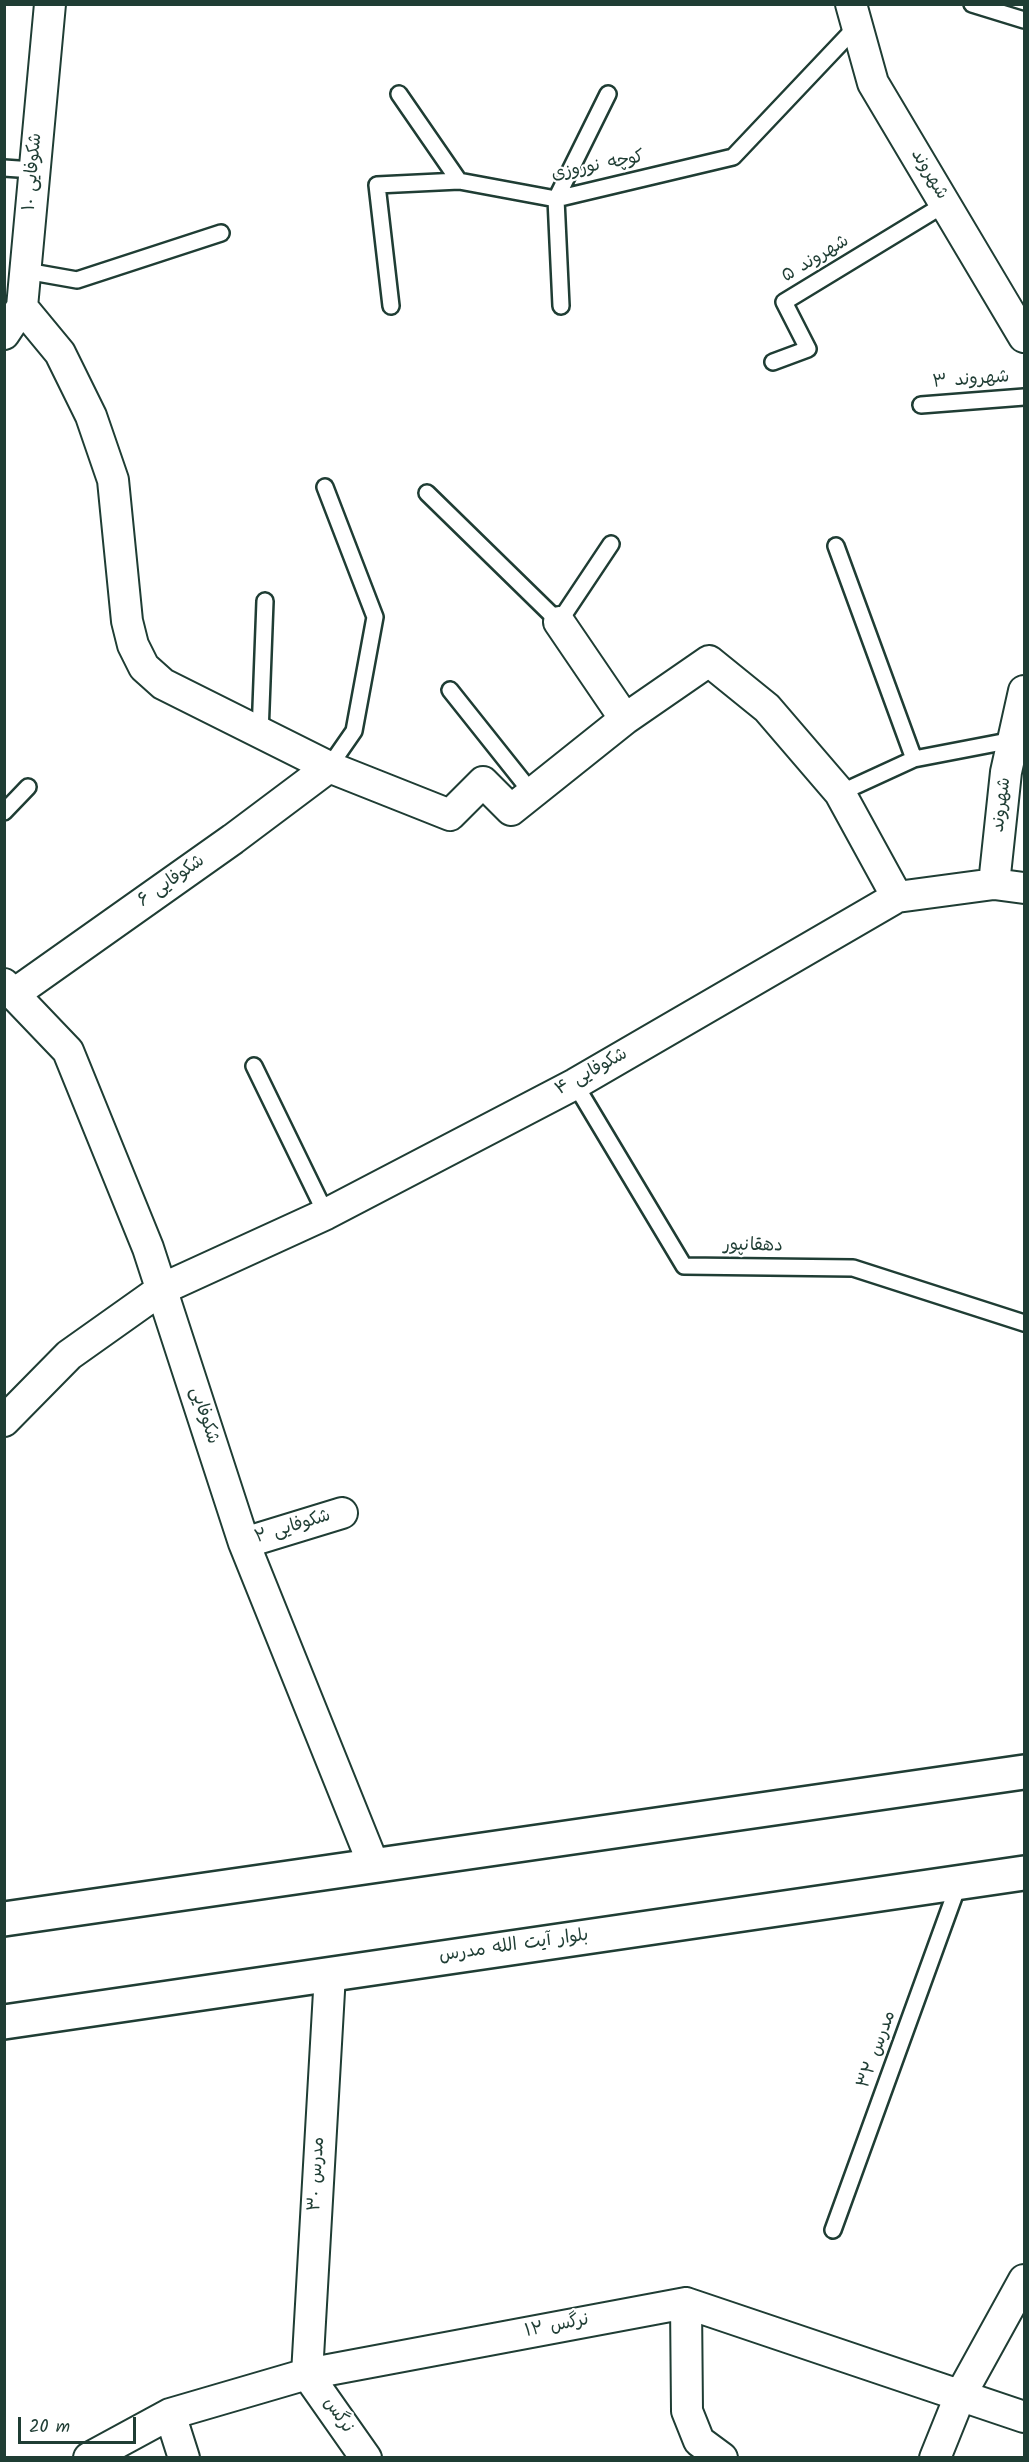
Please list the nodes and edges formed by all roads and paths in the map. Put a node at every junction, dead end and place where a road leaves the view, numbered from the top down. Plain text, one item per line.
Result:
1 (50, 4) edge
2 (972, 4) edge
3 (854, 15) edge
4 (1024, 20) edge
5 (399, 94) dead end
6 (608, 94) dead end
7 (19, 169) edge
8 (459, 181) junction
9 (556, 199) junction
10 (945, 204) junction
11 (221, 233) dead end
12 (26, 271) junction
13 (391, 306) dead end
14 (561, 306) dead end
15 (22, 307) junction
16 (4, 334) edge
17 (1024, 334) edge
18 (773, 362) dead end
19 (1024, 397) edge
20 (921, 405) dead end
21 (325, 487) dead end
22 (427, 493) dead end
23 (610, 544) dead end
24 (836, 546) dead end
25 (265, 601) dead end
26 (559, 622) junction
27 (450, 690) dead end
28 (1024, 691) edge
29 (625, 719) junction
30 (260, 734) junction
31 (1013, 740) junction
32 (914, 759) junction
33 (328, 767) junction
34 (28, 788) dead end
35 (532, 793) junction
36 (840, 793) junction
37 (4, 812) edge
38 (994, 884) junction
39 (1024, 888) edge
40 (897, 897) junction
41 (9, 989) edge
42 (254, 1066) dead end
43 (575, 1083) junction
44 (326, 1214) junction
45 (162, 1288) junction
46 (1024, 1323) edge
47 (4, 1421) edge
48 (342, 1513) dead end
49 (244, 1543) junction
50 (1024, 1772) edge
51 (374, 1866) junction
52 (1024, 1873) edge
53 (958, 1883) junction
54 (4, 1919) edge
55 (330, 1974) junction
56 (4, 2022) edge
57 (833, 2230) dead end
58 (1024, 2280) edge
59 (686, 2303) junction
60 (307, 2374) junction
61 (960, 2396) junction
62 (170, 2414) junction
63 (1024, 2416) edge
64 (89, 2457) edge
65 (184, 2457) edge
66 (366, 2457) edge
67 (722, 2457) edge
68 (934, 2457) edge

1 - 7 street, شکوفایی ۱۰
2 - 4 lane
3 - 9 lane, کوچه نوروزی
3 - 10 street, شهروند
5 - 8 lane
6 - 9 lane
7 - 12 street, شکوفایی ۱۰
8 - 9 lane, کوچه نوروزی
8 - 13 lane, کوچه نوروزی
9 - 14 lane
10 - 17 street, شهروند
10 - 18 lane, شهروند ۵
11 - 12 lane
12 - 15 street, شکوفایی ۱۰
15 - 16 street, شکوفایی ۱۰
15 - 30 street
19 - 20 lane, شهروند ۳
21 - 33 lane
22 - 26 lane
23 - 26 lane
24 - 32 lane
25 - 30 lane
26 - 29 street
27 - 35 lane
28 - 31 street, شهروند
29 - 35 street
29 - 36 street
30 - 33 street
31 - 32 lane
31 - 38 street, شهروند
32 - 36 lane
33 - 35 street
33 - 41 street, شکوفایی ۶
34 - 37 lane
36 - 40 street
38 - 39 street, شکوفایی ۴
38 - 40 street, شکوفایی ۴
40 - 43 street, شکوفایی ۴
41 - 45 street, شکوفایی
42 - 44 lane
43 - 44 street, شکوفایی ۴
43 - 46 lane, دهقانپور
44 - 45 street, شکوفایی ۴
45 - 47 street, شکوفایی ۴
45 - 49 street, شکوفایی
48 - 49 street, شکوفایی ۲
49 - 51 street, شکوفایی
50 - 51 main road
51 - 54 main road
52 - 53 main road, بلوار آیت الله مدرس
53 - 55 main road, بلوار آیت الله مدرس
53 - 57 lane, مدرس ۳۲
55 - 56 main road, بلوار آیت الله مدرس
55 - 60 street, مدرس ۳۰
58 - 61 street
59 - 60 street, نرگس ۱۲
59 - 61 street, نرگس ۱۲
59 - 67 street
60 - 62 street, نرگس ۱۲
60 - 66 street, نرگس
61 - 63 street, نرگس ۱۲
61 - 68 street
62 - 64 street, نرگس ۱۲
62 - 65 street

